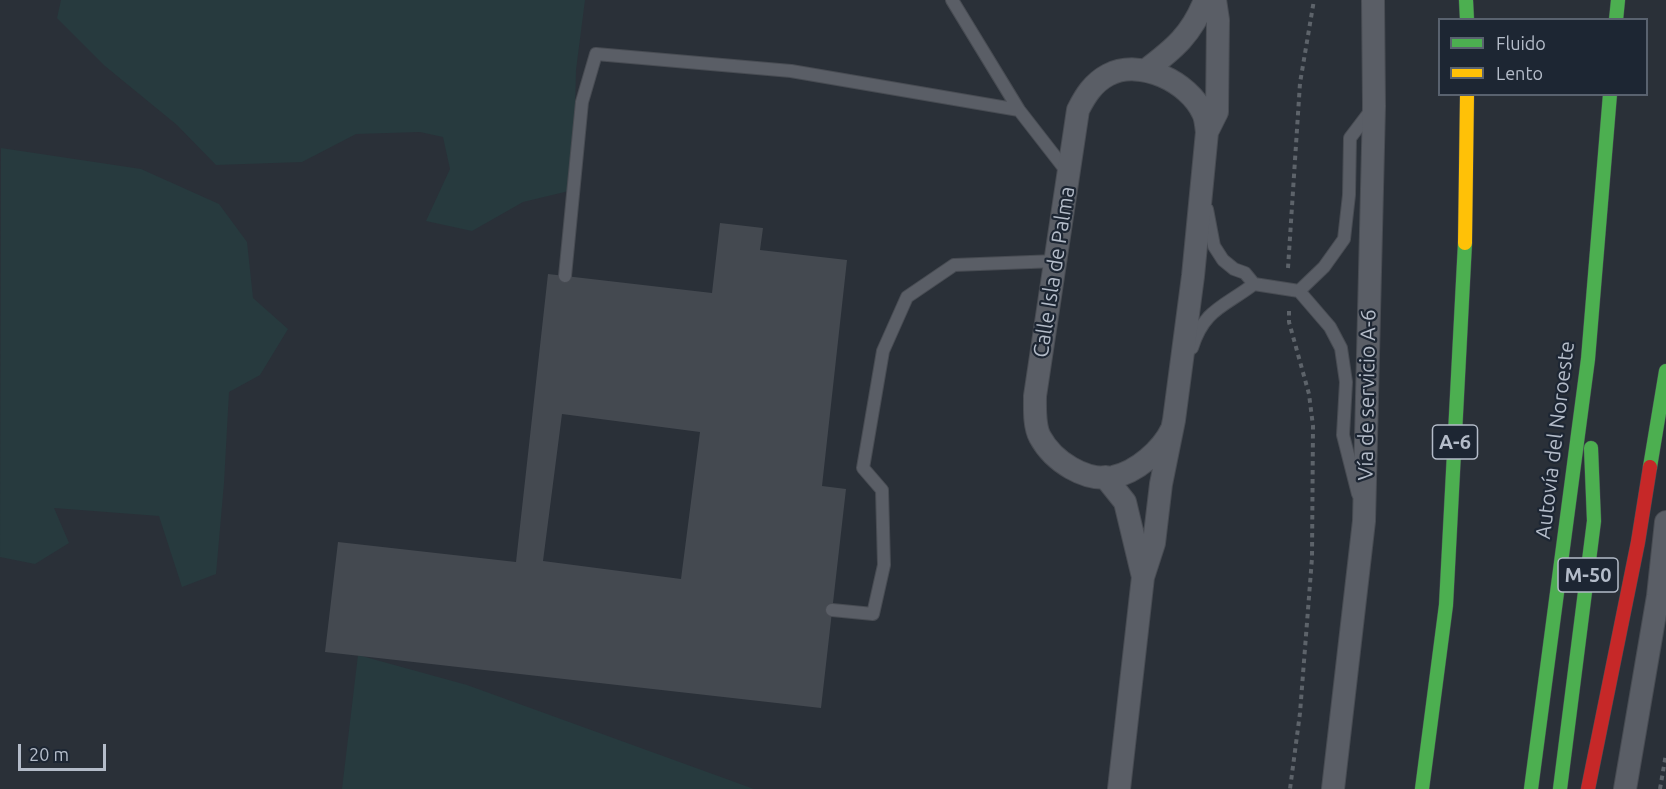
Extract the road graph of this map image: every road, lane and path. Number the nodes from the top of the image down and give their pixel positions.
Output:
1 (952, 0) edge
2 (1205, 0) edge
3 (1215, 0) edge
4 (1314, 0) edge
5 (1372, 0) edge
6 (1467, 0) edge
7 (1618, 0) edge
8 (1467, 18) edge
9 (1616, 18) edge
10 (1146, 70) junction
11 (1467, 96) edge
12 (1610, 96) edge
13 (1374, 106) junction
14 (1019, 110) junction
15 (1206, 132) junction
16 (1070, 175) junction
17 (1203, 183) junction
18 (1056, 261) junction
19 (565, 276) dead end
20 (1254, 284) junction
21 (1294, 290) junction
22 (1588, 359) junction
23 (1666, 371) edge
24 (1179, 388) junction
25 (1172, 429) junction
26 (1105, 477) junction
27 (1364, 521) junction
28 (1666, 522) edge
29 (1143, 577) junction
30 (832, 610) dead end
31 (1666, 754) edge
32 (1119, 789) edge
33 (1290, 789) edge
34 (1333, 789) edge
35 (1422, 789) edge
36 (1531, 789) edge
37 (1560, 789) edge
38 (1588, 789) edge
39 (1625, 789) edge
40 (1660, 789) edge

1 - 14 lane
2 - 10 street
3 - 15 street
4 - 21 path
5 - 13 street, Vía de servicio A-6
6 - 8 highway
7 - 9 highway
10 - 15 street
10 - 16 street, Calle Isla de Palma
11 - 35 highway, A-6
12 - 22 highway, Autovía del Noroeste
13 - 21 lane
13 - 27 street, Vía de servicio A-6
14 - 16 lane
14 - 19 lane
15 - 17 street
16 - 18 street, Calle Isla de Palma
17 - 20 lane
17 - 24 street
18 - 26 street, Calle Isla de Palma
18 - 30 lane
20 - 21 lane
20 - 24 lane
21 - 27 lane
21 - 33 path
22 - 36 highway, Autovía del Noroeste
22 - 37 highway, M-50
23 - 38 highway
24 - 25 street
25 - 26 street
25 - 29 street
26 - 29 street
27 - 34 street, Vía de servicio A-6
28 - 39 street
29 - 32 street
31 - 40 path

